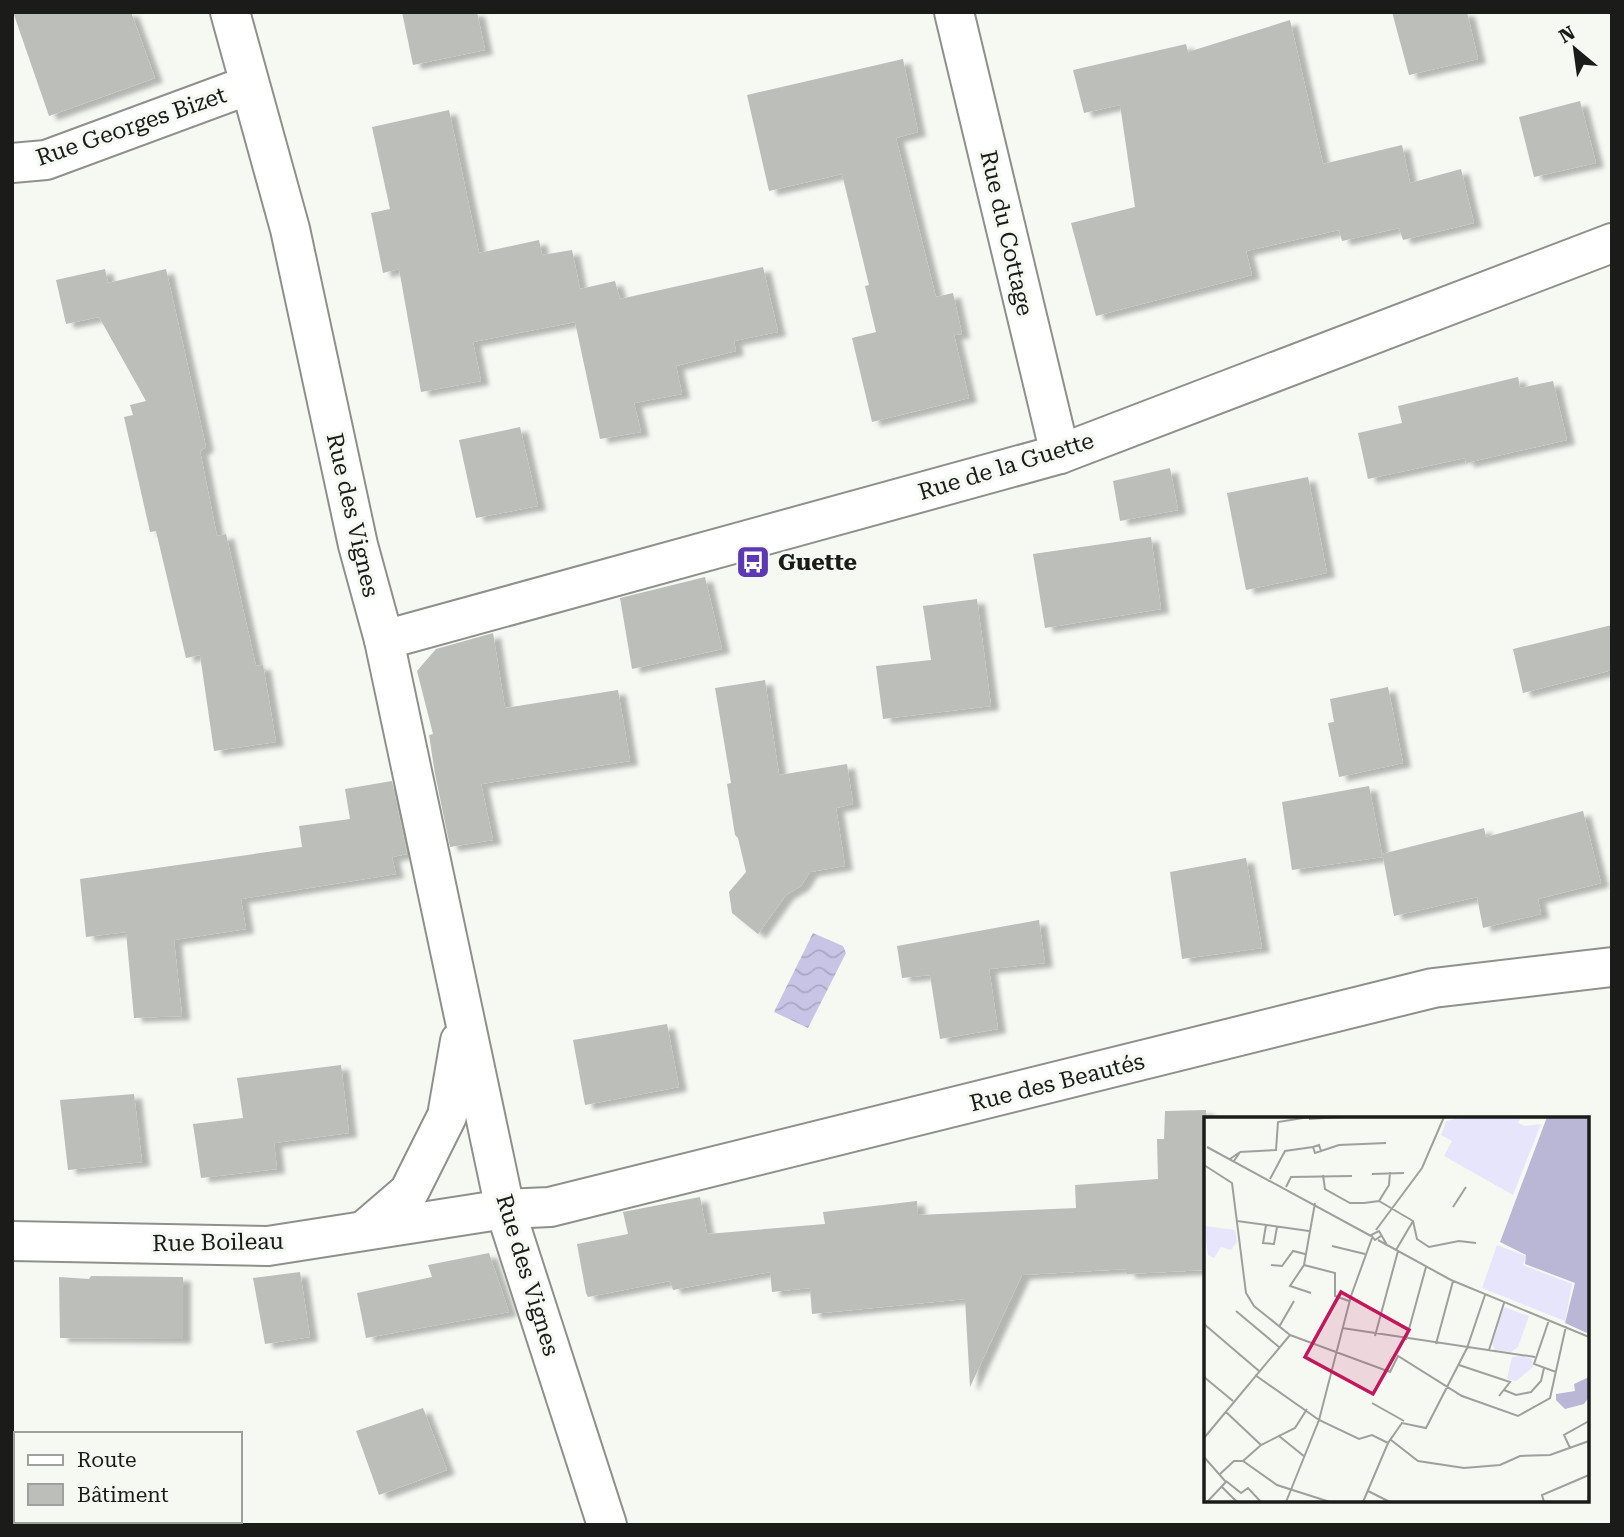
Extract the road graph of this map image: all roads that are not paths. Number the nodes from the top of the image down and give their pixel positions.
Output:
1 (230, 12) edge
2 (954, 12) edge
3 (249, 85) junction
4 (12, 163) edge
5 (1612, 243) edge
6 (1059, 454) junction
7 (384, 640) junction
8 (1612, 967) edge
9 (463, 1022) junction
10 (505, 1209) junction
11 (366, 1229) junction
12 (12, 1241) edge
13 (607, 1525) edge

1 - 3 street, Rue des Vignes
2 - 6 street, Rue du Cottage
3 - 4 street, Rue Georges Bizet
3 - 7 street, Rue des Vignes
5 - 6 street, Rue de la Guette
6 - 7 street, Rue de la Guette
7 - 9 street, Rue des Vignes
8 - 10 street, Rue des Beautés
9 - 10 street, Rue des Vignes
9 - 11 street, Rue des Vignes
10 - 11 street, Rue Boileau
10 - 13 street, Rue des Vignes
11 - 12 street, Rue Boileau

